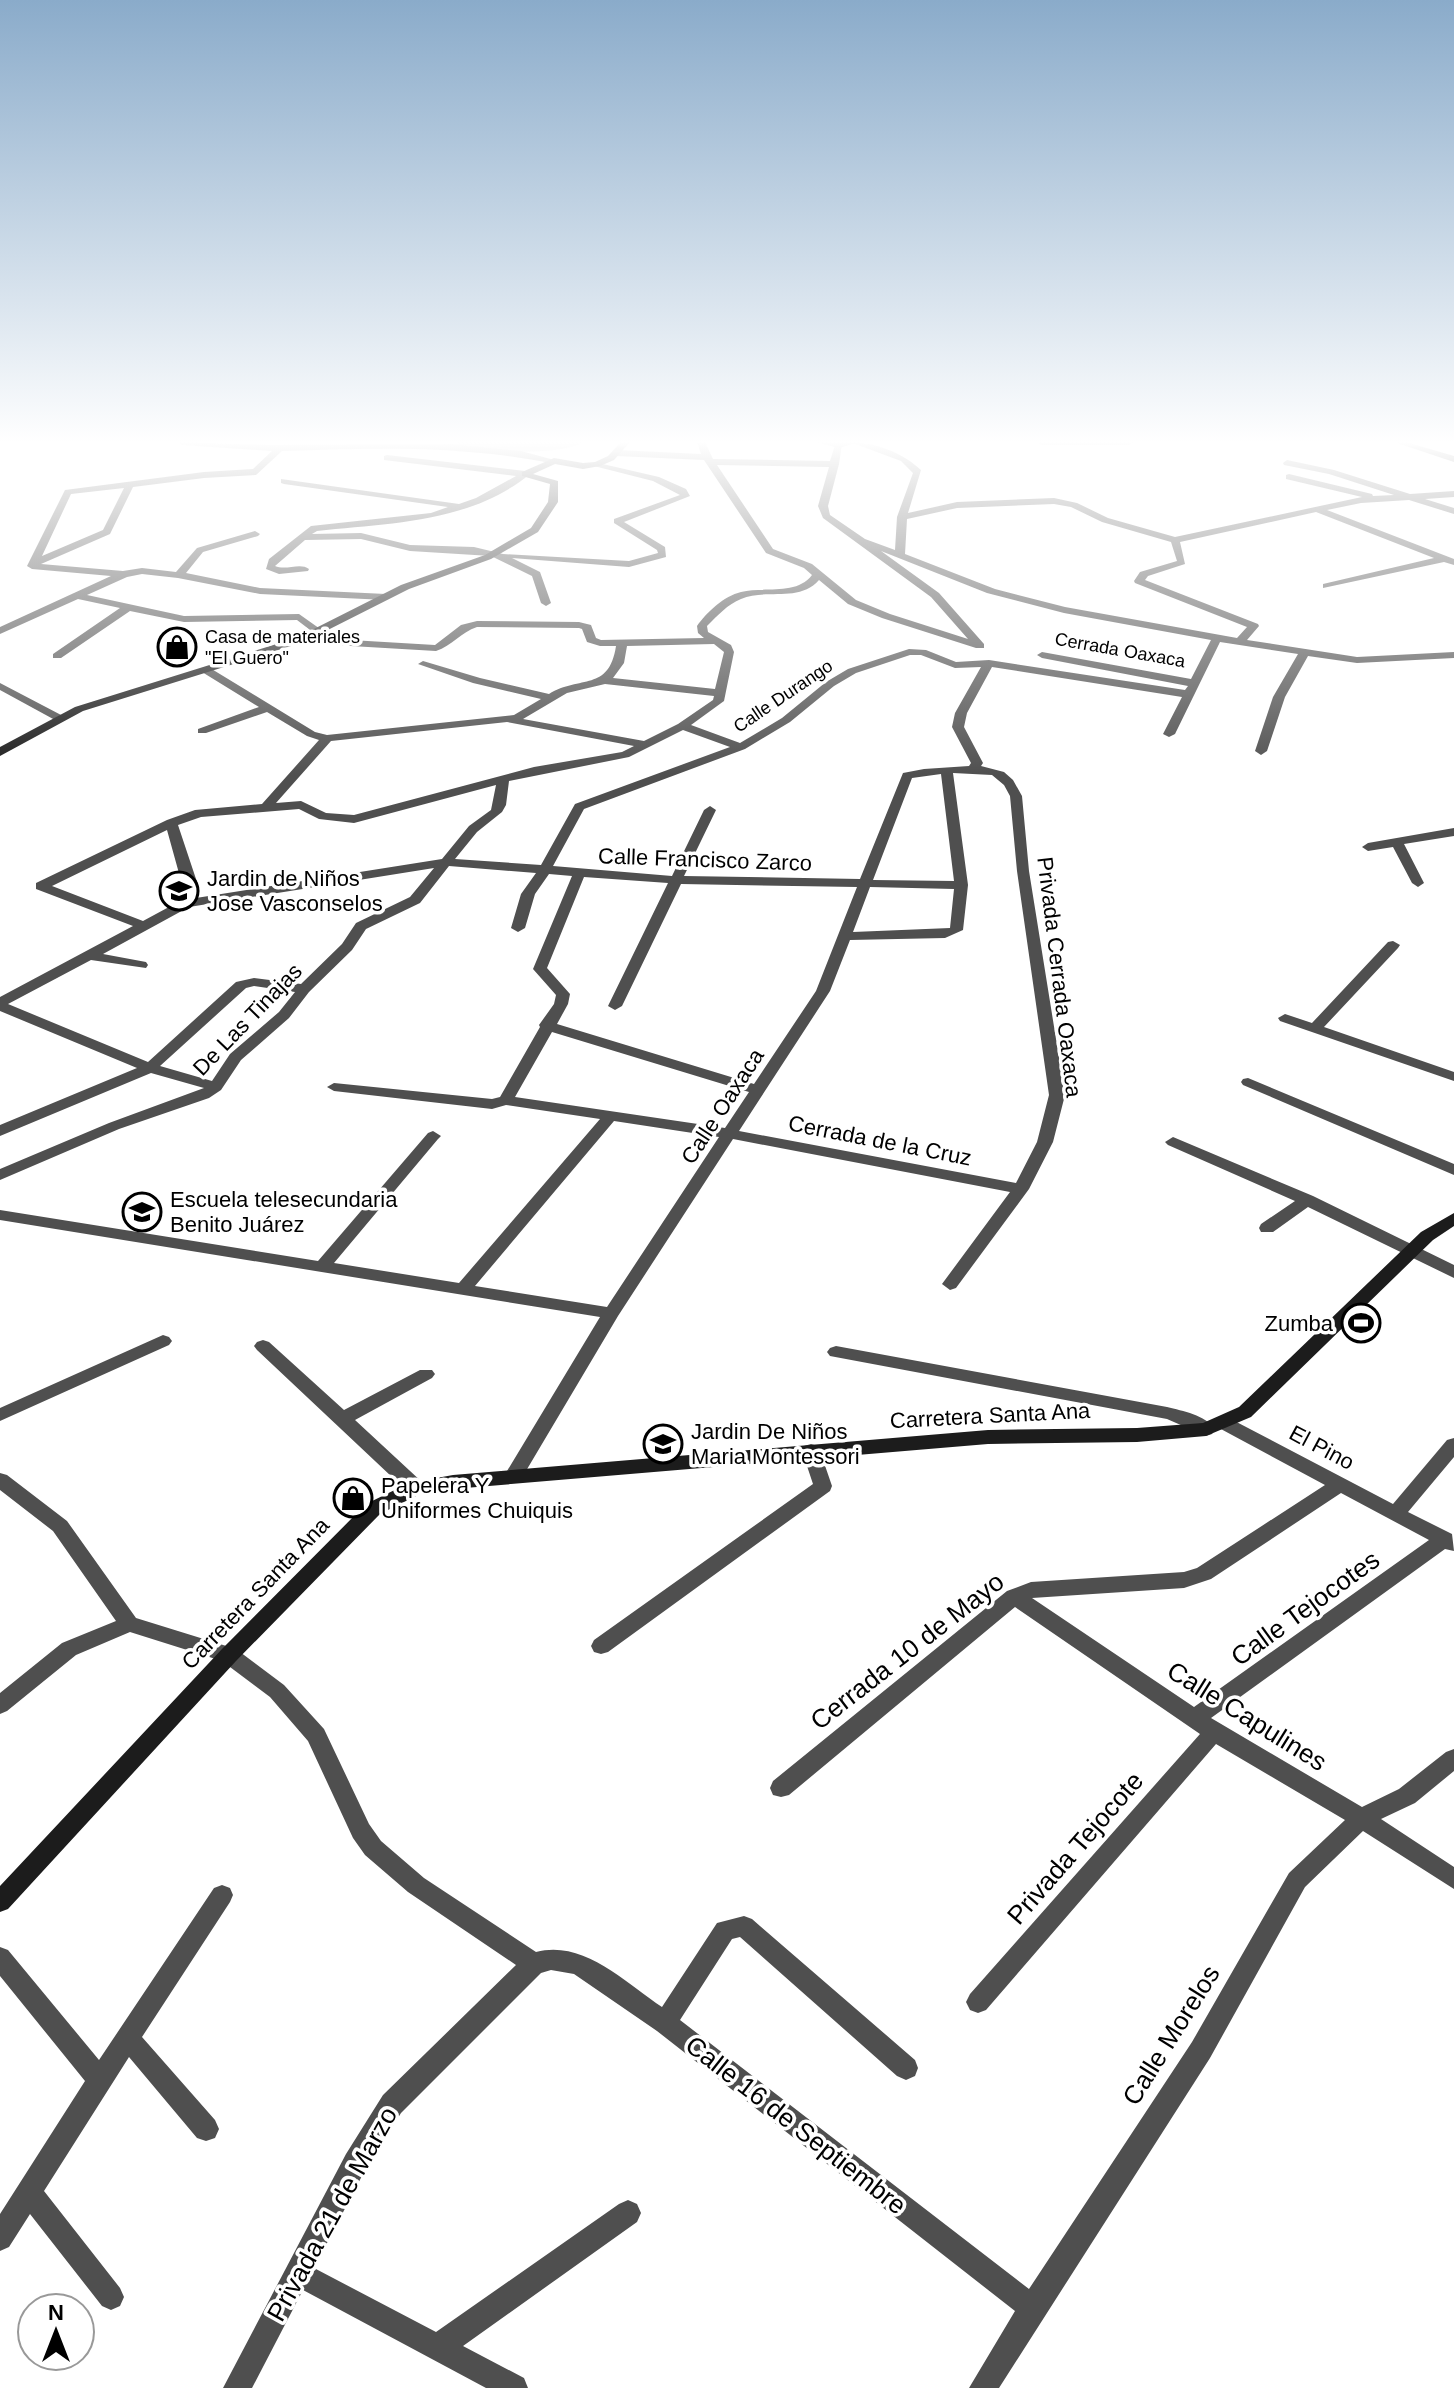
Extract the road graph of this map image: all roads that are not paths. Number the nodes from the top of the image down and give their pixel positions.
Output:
1 (38, 553) edge
2 (55, 553) edge
3 (195, 553) edge
4 (281, 553) edge
5 (493, 553) edge
6 (494, 553) edge
7 (499, 553) edge
8 (663, 553) edge
9 (775, 553) edge
10 (881, 553) edge
11 (896, 553) edge
12 (1179, 553) edge
13 (1428, 553) edge
14 (900, 555) joint
15 (1442, 559) junction
16 (34, 562) junction
17 (1454, 562) edge
18 (304, 569) dead end
19 (182, 572) junction
20 (124, 574) junction
21 (818, 574) junction
22 (1327, 586) dead end
23 (77, 596) junction
24 (386, 597) junction
25 (546, 603) dead end
26 (130, 606) junction
27 (29, 618) junction
28 (0, 621) edge
29 (0, 631) edge
30 (318, 631) junction
31 (1217, 638) junction
32 (300, 640) junction
33 (714, 641) junction
34 (1239, 642) junction
35 (622, 643) junction
36 (980, 646) junction
37 (1304, 653) junction
38 (1042, 655) dead end
39 (1454, 655) edge
40 (57, 656) dead end
41 (1431, 658) junction
42 (989, 663) junction
43 (423, 664) dead end
44 (1454, 668) edge
45 (206, 670) junction
46 (605, 681) junction
47 (0, 686) edge
48 (1190, 689) junction
49 (720, 693) junction
50 (548, 697) junction
51 (268, 708) junction
52 (59, 718) junction
53 (507, 720) junction
54 (682, 726) junction
55 (202, 731) dead end
56 (1169, 734) dead end
57 (327, 738) junction
58 (649, 745) junction
59 (741, 747) junction
60 (1261, 751) dead end
61 (0, 752) edge
62 (974, 767) junction
63 (947, 771) junction
64 (503, 779) junction
65 (267, 806) junction
66 (710, 810) dead end
67 (171, 823) junction
68 (1454, 832) edge
69 (1397, 843) junction
70 (1368, 847) dead end
71 (447, 862) junction
72 (544, 871) junction
73 (579, 874) junction
74 (677, 880) junction
75 (1418, 883) dead end
76 (867, 884) junction
77 (961, 885) junction
78 (185, 904) junction
79 (144, 926) junction
80 (518, 928) dead end
81 (846, 936) junction
82 (1393, 945) dead end
83 (88, 955) junction
84 (141, 965) dead end
85 (304, 989) junction
86 (0, 1004) edge
87 (615, 1006) dead end
88 (1285, 1018) dead end
89 (546, 1025) junction
90 (1315, 1028) junction
91 (150, 1068) junction
92 (1454, 1077) edge
93 (1248, 1082) dead end
94 (216, 1087) junction
95 (334, 1087) dead end
96 (757, 1090) junction
97 (506, 1100) junction
98 (610, 1116) junction
99 (0, 1131) edge
100 (731, 1134) junction
101 (433, 1136) dead end
102 (1173, 1142) dead end
103 (1454, 1170) edge
104 (0, 1175) edge
105 (1021, 1189) junction
106 (1307, 1200) junction
107 (0, 1215) edge
108 (1454, 1218) edge
109 (1267, 1228) dead end
110 (1413, 1250) junction
111 (321, 1268) junction
112 (1454, 1272) edge
113 (950, 1284) dead end
114 (462, 1290) junction
115 (611, 1313) junction
116 (163, 1341) dead end
117 (263, 1346) dead end
118 (836, 1352) dead end
119 (426, 1374) dead end
120 (0, 1415) edge
121 (342, 1419) junction
122 (1225, 1423) junction
123 (1206, 1429) junction
124 (1454, 1445) edge
125 (811, 1451) junction
126 (513, 1476) junction
127 (0, 1480) edge
128 (1340, 1484) junction
129 (416, 1488) junction
130 (1396, 1513) junction
131 (1450, 1542) edge
132 (1014, 1596) junction
133 (129, 1624) junction
134 (601, 1646) dead end
135 (229, 1655) junction
136 (0, 1705) edge
137 (1194, 1719) junction
138 (1214, 1732) junction
139 (1454, 1758) edge
140 (781, 1788) dead end
141 (1361, 1818) junction
142 (1454, 1879) edge
143 (222, 1895) dead end
144 (0, 1902) edge
145 (0, 1958) edge
146 (543, 1962) junction
147 (978, 2002) dead end
148 (665, 2023) junction
149 (128, 2038) junction
150 (906, 2068) dead end
151 (100, 2080) junction
152 (206, 2129) dead end
153 (29, 2192) junction
154 (628, 2213) dead end
155 (0, 2238) edge
156 (297, 2273) junction
157 (111, 2297) dead end
158 (1032, 2308) junction
159 (437, 2348) junction
160 (237, 2388) edge
161 (514, 2388) edge
162 (983, 2388) edge

1 - 16 street
2 - 16 street
3 - 19 street
4 - 18 street
5 - 24 street
6 - 25 street
7 - 8 street
9 - 21 street
10 - 36 street
11 - 14 street
12 - 34 street
13 - 15 street
14 - 31 street
15 - 17 street
15 - 22 street
16 - 20 street
19 - 20 street
19 - 24 street
20 - 23 street
21 - 33 street
21 - 36 street
23 - 26 street
23 - 27 street
24 - 30 street
26 - 30 street
26 - 40 street
27 - 28 street
27 - 29 street
30 - 32 street
31 - 34 street
31 - 48 street
32 - 35 street
32 - 45 street
33 - 35 street
33 - 49 street
34 - 37 street
35 - 46 street
36 - 42 street
37 - 41 street
37 - 60 street
38 - 48 street, Cerrada Oaxaca
39 - 41 street
41 - 44 street
42 - 48 street
42 - 59 street, Calle Durango
42 - 62 street
43 - 50 street
45 - 51 street
45 - 52 street
46 - 49 street
46 - 50 street
47 - 52 street
48 - 56 street
49 - 54 street
50 - 53 street
51 - 55 street
51 - 57 street
52 - 61 street
53 - 57 street
53 - 58 street
54 - 58 street
54 - 59 street
57 - 65 street
58 - 64 street
59 - 72 street, Calle Durango
62 - 63 street, Calle Oaxaca
62 - 105 street, Privada Cerrada Oaxaca
63 - 76 street, Calle Oaxaca
63 - 77 street
64 - 65 street
64 - 71 street, De Las Tinajas
65 - 67 street
66 - 74 street
67 - 78 street
67 - 79 street
68 - 69 street
69 - 70 street
69 - 75 street
71 - 72 street, Calle Francisco Zarco
71 - 78 street, Calle Francisco Zarco
71 - 85 street, De Las Tinajas
72 - 73 street, Calle Francisco Zarco
72 - 80 street, Calle Durango
73 - 74 street, Calle Francisco Zarco
73 - 89 street
74 - 76 street, Calle Francisco Zarco
74 - 87 street
76 - 77 street, Calle Francisco Zarco
76 - 81 street, Calle Oaxaca
77 - 81 street
78 - 79 street, Calle Francisco Zarco
79 - 83 street, Calle Francisco Zarco
81 - 96 street, Calle Oaxaca
82 - 90 street
83 - 84 street
83 - 86 street, Calle Francisco Zarco
85 - 91 street
85 - 94 street, De Las Tinajas
86 - 91 street
88 - 90 street
89 - 96 street
89 - 97 street
90 - 92 street
91 - 94 street
91 - 99 street
93 - 103 street
94 - 104 street, De Las Tinajas
95 - 97 street
96 - 100 street, Calle Oaxaca
97 - 98 street
98 - 100 street
98 - 114 street
100 - 105 street, Cerrada de la Cruz
100 - 115 street, Calle Oaxaca
101 - 111 street
102 - 106 street
105 - 113 street, Privada Cerrada Oaxaca
106 - 109 street
106 - 110 street
107 - 111 street
108 - 110 street, Carretera Santa Ana
110 - 112 street
110 - 122 street, Carretera Santa Ana
111 - 114 street
114 - 115 street
115 - 126 street, Calle Oaxaca
116 - 120 street
117 - 121 street
118 - 123 street
119 - 121 street
121 - 129 street
122 - 123 street, Carretera Santa Ana
122 - 128 street, El Pino
123 - 125 street, Carretera Santa Ana
124 - 130 street
125 - 126 street, Carretera Santa Ana
125 - 134 street
126 - 129 street, Carretera Santa Ana
127 - 133 street
128 - 130 street, El Pino
128 - 132 street, Cerrada 10 de Mayo
129 - 135 street, Carretera Santa Ana
130 - 131 street, El Pino
131 - 137 street, Calle Tejocotes
132 - 137 street, Calle Capulines
132 - 140 street, Cerrada 10 de Mayo
133 - 135 street, Calle 16 de Septiembre
133 - 136 street
135 - 144 street, Carretera Santa Ana
135 - 146 street, Calle 16 de Septiembre
137 - 138 street, Calle Capulines
138 - 141 street, Calle Capulines
138 - 147 street, Privada Tejocote
139 - 141 street, Calle Morelos
141 - 142 street, Calle Capulines
141 - 158 street, Calle Morelos
143 - 149 street
145 - 151 street
146 - 148 street, Calle 16 de Septiembre
146 - 156 street, Privada 21 de Marzo
148 - 150 street, Calle 16 de Septiembre
148 - 158 street, Calle 16 de Septiembre
149 - 151 street
149 - 152 street
151 - 153 street
153 - 155 street
153 - 157 street
154 - 159 street
156 - 159 street
156 - 160 street, Privada 21 de Marzo
158 - 162 street, Calle Morelos
159 - 161 street

